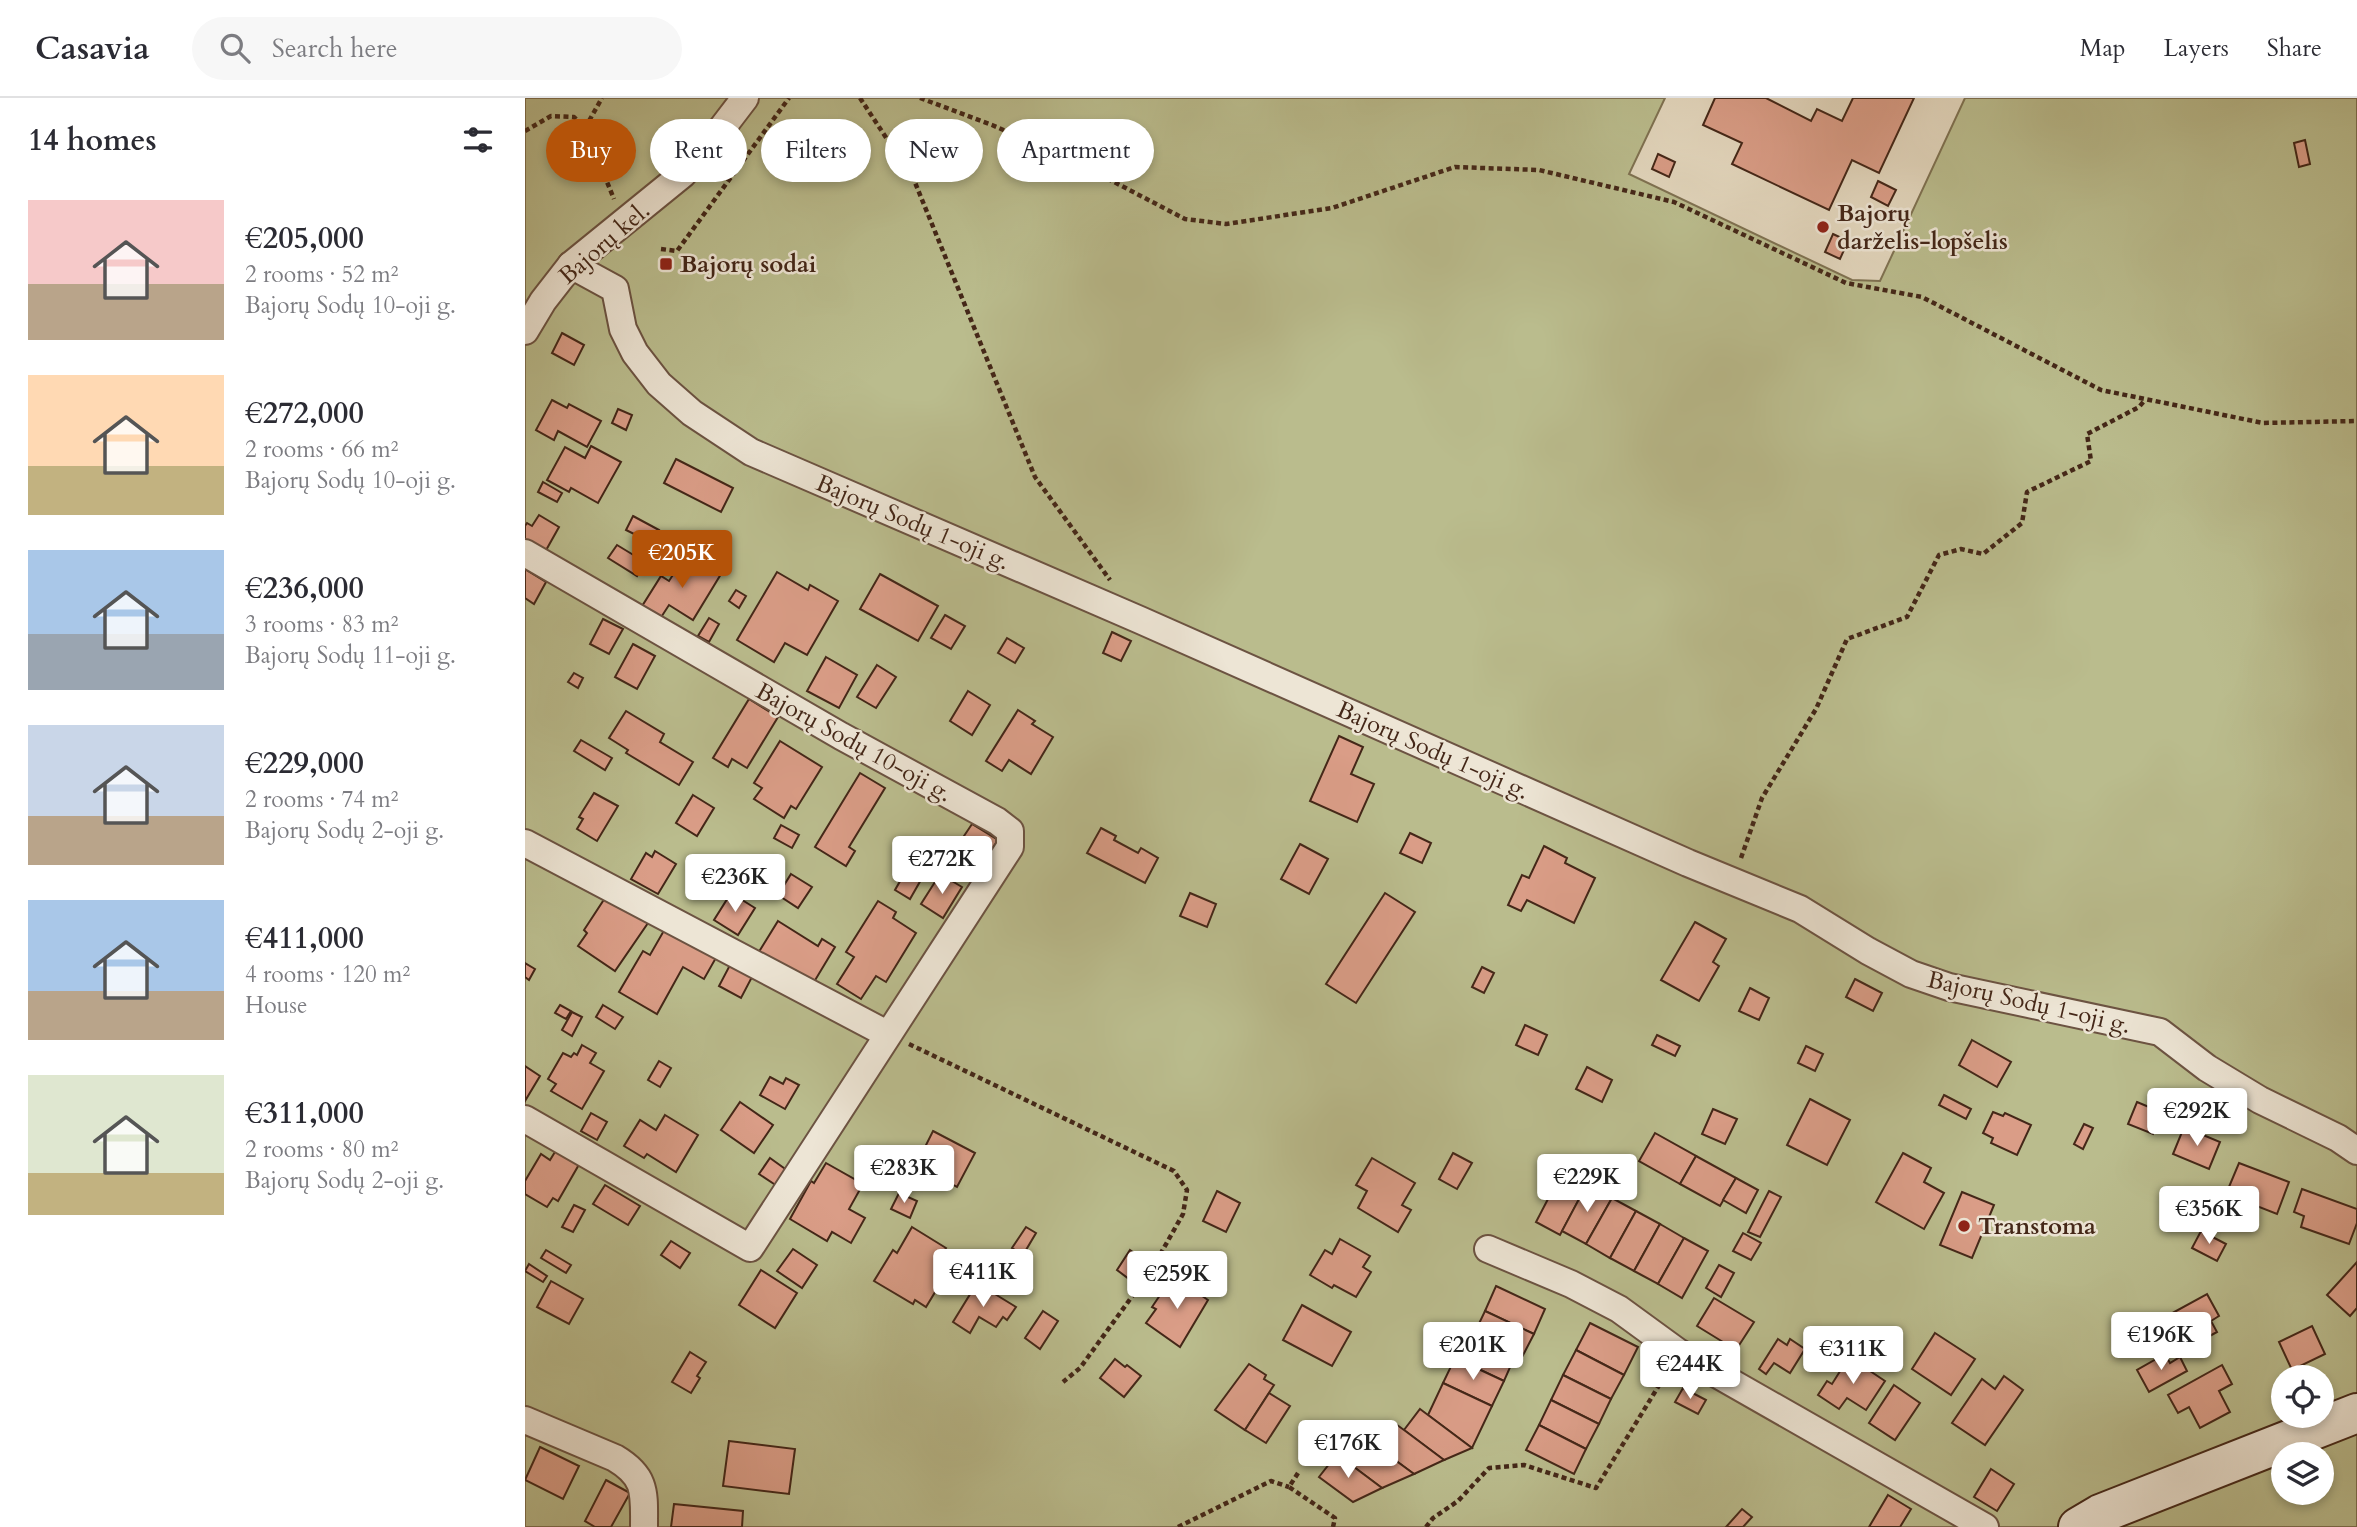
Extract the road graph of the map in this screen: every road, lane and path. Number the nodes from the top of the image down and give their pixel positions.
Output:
1 (602, 98) edge
2 (745, 98) edge
3 (789, 98) edge
4 (860, 98) edge
5 (920, 98) edge
6 (576, 119) edge
7 (590, 119) edge
8 (525, 131) edge
9 (607, 182) edge
10 (624, 222) junction
11 (661, 249) dead end
12 (571, 265) junction
13 (525, 331) edge
14 (2146, 399) junction
15 (2357, 421) edge
16 (525, 553) edge
17 (1140, 620) junction
18 (525, 843) edge
19 (1733, 881) junction
20 (887, 1034) junction
21 (525, 1118) edge
22 (2357, 1151) edge
23 (1488, 1249) dead end
24 (1678, 1352) junction
25 (1063, 1382) dead end
26 (2357, 1413) edge
27 (525, 1420) edge
28 (1298, 1473) dead end
29 (1289, 1487) junction
30 (643, 1527) edge
31 (1178, 1527) edge
32 (1333, 1527) edge
33 (1426, 1527) edge
34 (1985, 1527) edge
35 (2078, 1527) edge

1 - 7 path
2 - 10 street, Bajorų kel.
3 - 11 path
4 - 17 path
5 - 14 path
6 - 8 path
9 - 10 path
10 - 12 street, Bajorų kel.
12 - 13 street, Bajorų kel.
12 - 17 street, Bajorų Sodų 1-oji g.
14 - 15 path
14 - 19 path
16 - 20 street, Bajorų Sodų 10-oji g.
17 - 19 street, Bajorų Sodų 1-oji g.
18 - 20 street
19 - 22 street, Bajorų Sodų 1-oji g.
20 - 21 street, Bajorų Sodų 10-oji g.
20 - 25 path
23 - 24 street
24 - 33 path
24 - 34 street
26 - 35 street
27 - 30 street
28 - 29 path
29 - 31 path
29 - 32 path

